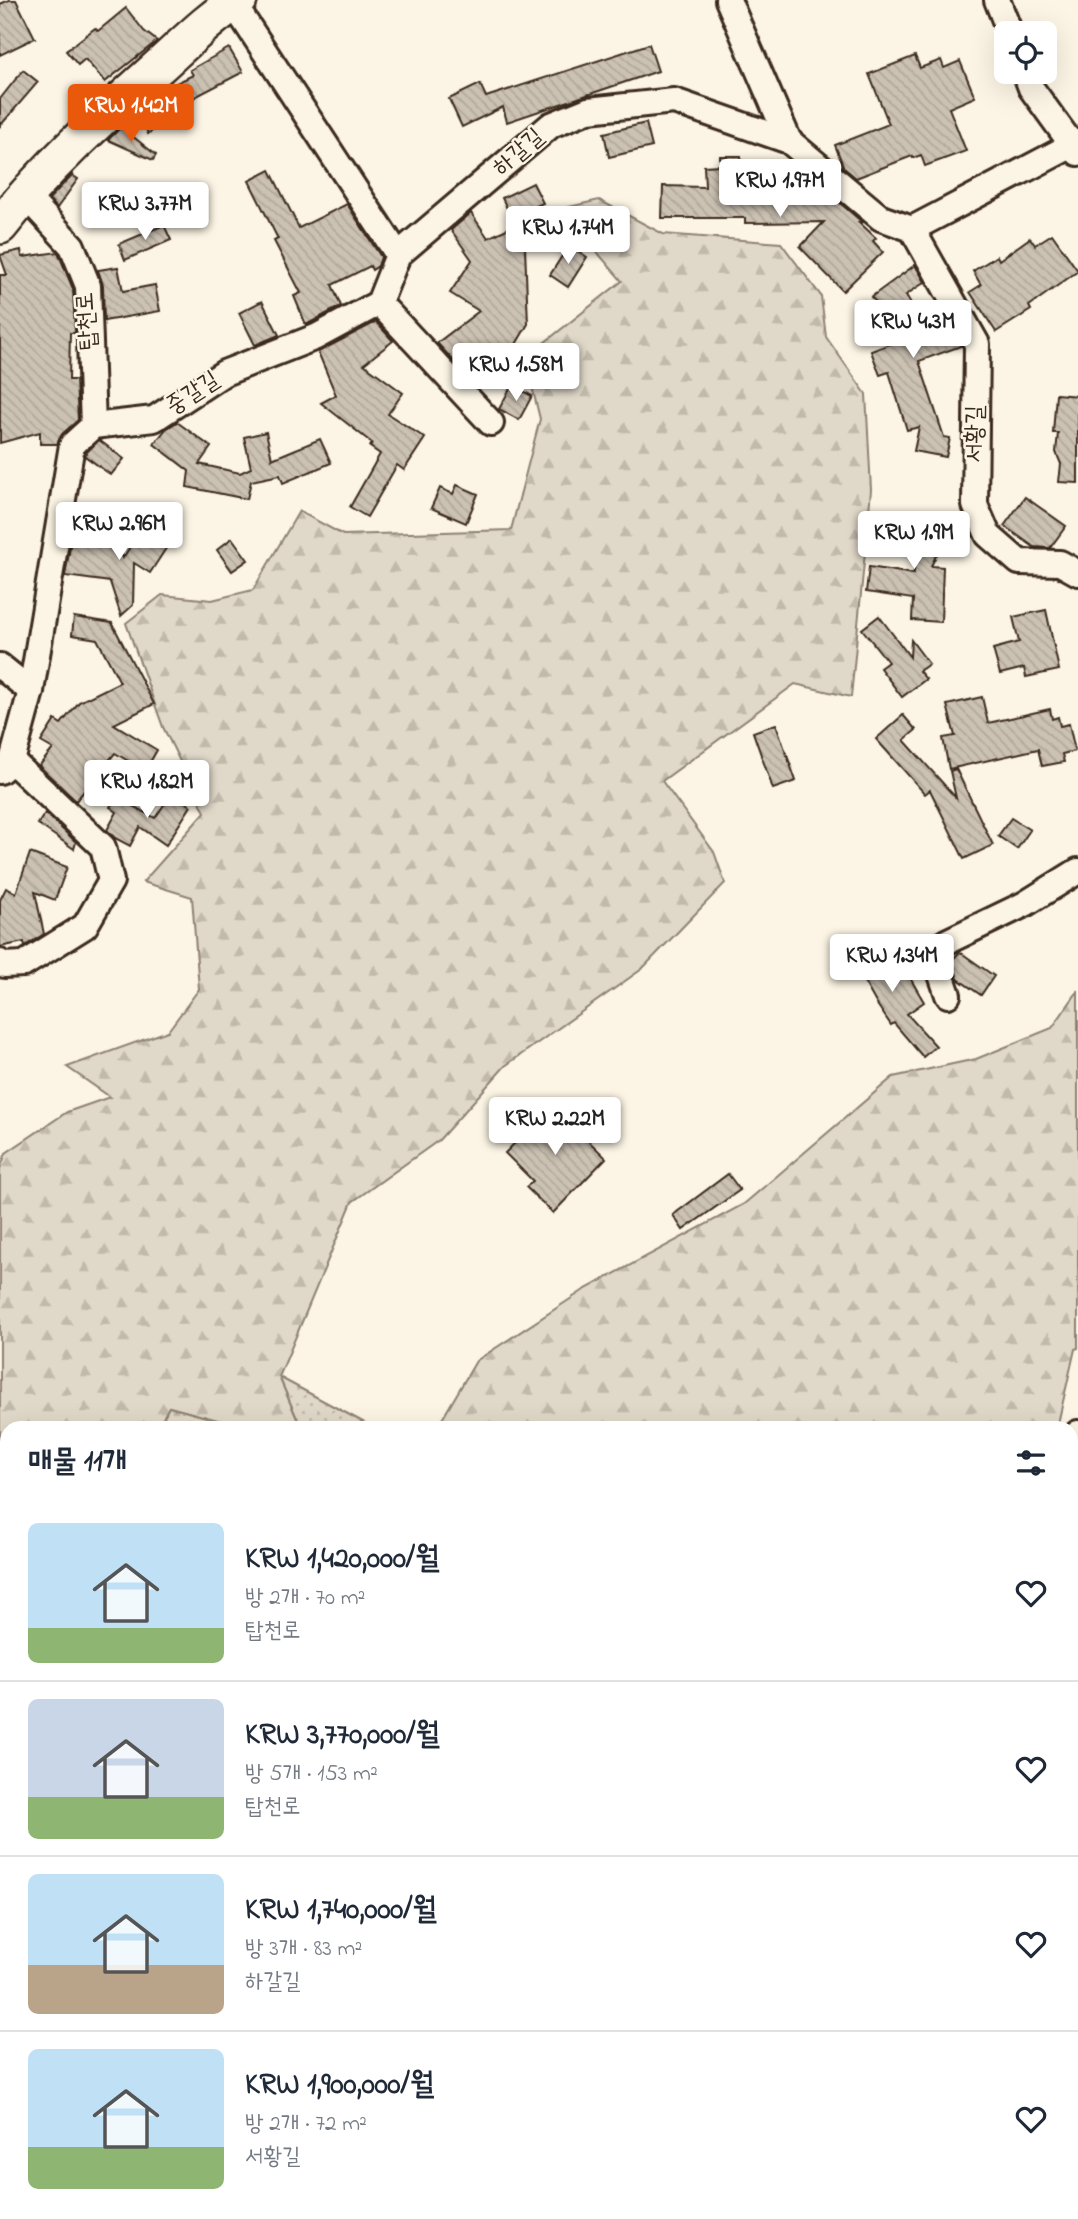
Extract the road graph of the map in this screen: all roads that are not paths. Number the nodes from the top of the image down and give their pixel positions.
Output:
1 (728, 0) edge
2 (997, 0) edge
3 (236, 2) edge
4 (1005, 21) edge
5 (1030, 84) edge
6 (789, 141) junction
7 (1076, 147) edge
8 (25, 195) junction
9 (0, 226) edge
10 (912, 229) junction
11 (398, 255) junction
12 (379, 303) junction
13 (491, 424) dead end
14 (93, 426) junction
15 (1078, 573) edge
16 (0, 666) edge
17 (31, 691) junction
18 (6, 766) edge
19 (1078, 871) edge
20 (0, 962) edge
21 (948, 995) dead end

1 - 6 street
2 - 4 street
3 - 8 main road
3 - 11 street
5 - 7 street
6 - 10 street
6 - 11 street, 하갈길
7 - 10 street
8 - 9 main road
8 - 14 street, 탑천로
10 - 15 street, 서황길
11 - 12 street
12 - 13 street
12 - 14 street, 중갈길
14 - 17 street
16 - 17 street
17 - 18 street
18 - 20 street
19 - 21 street

